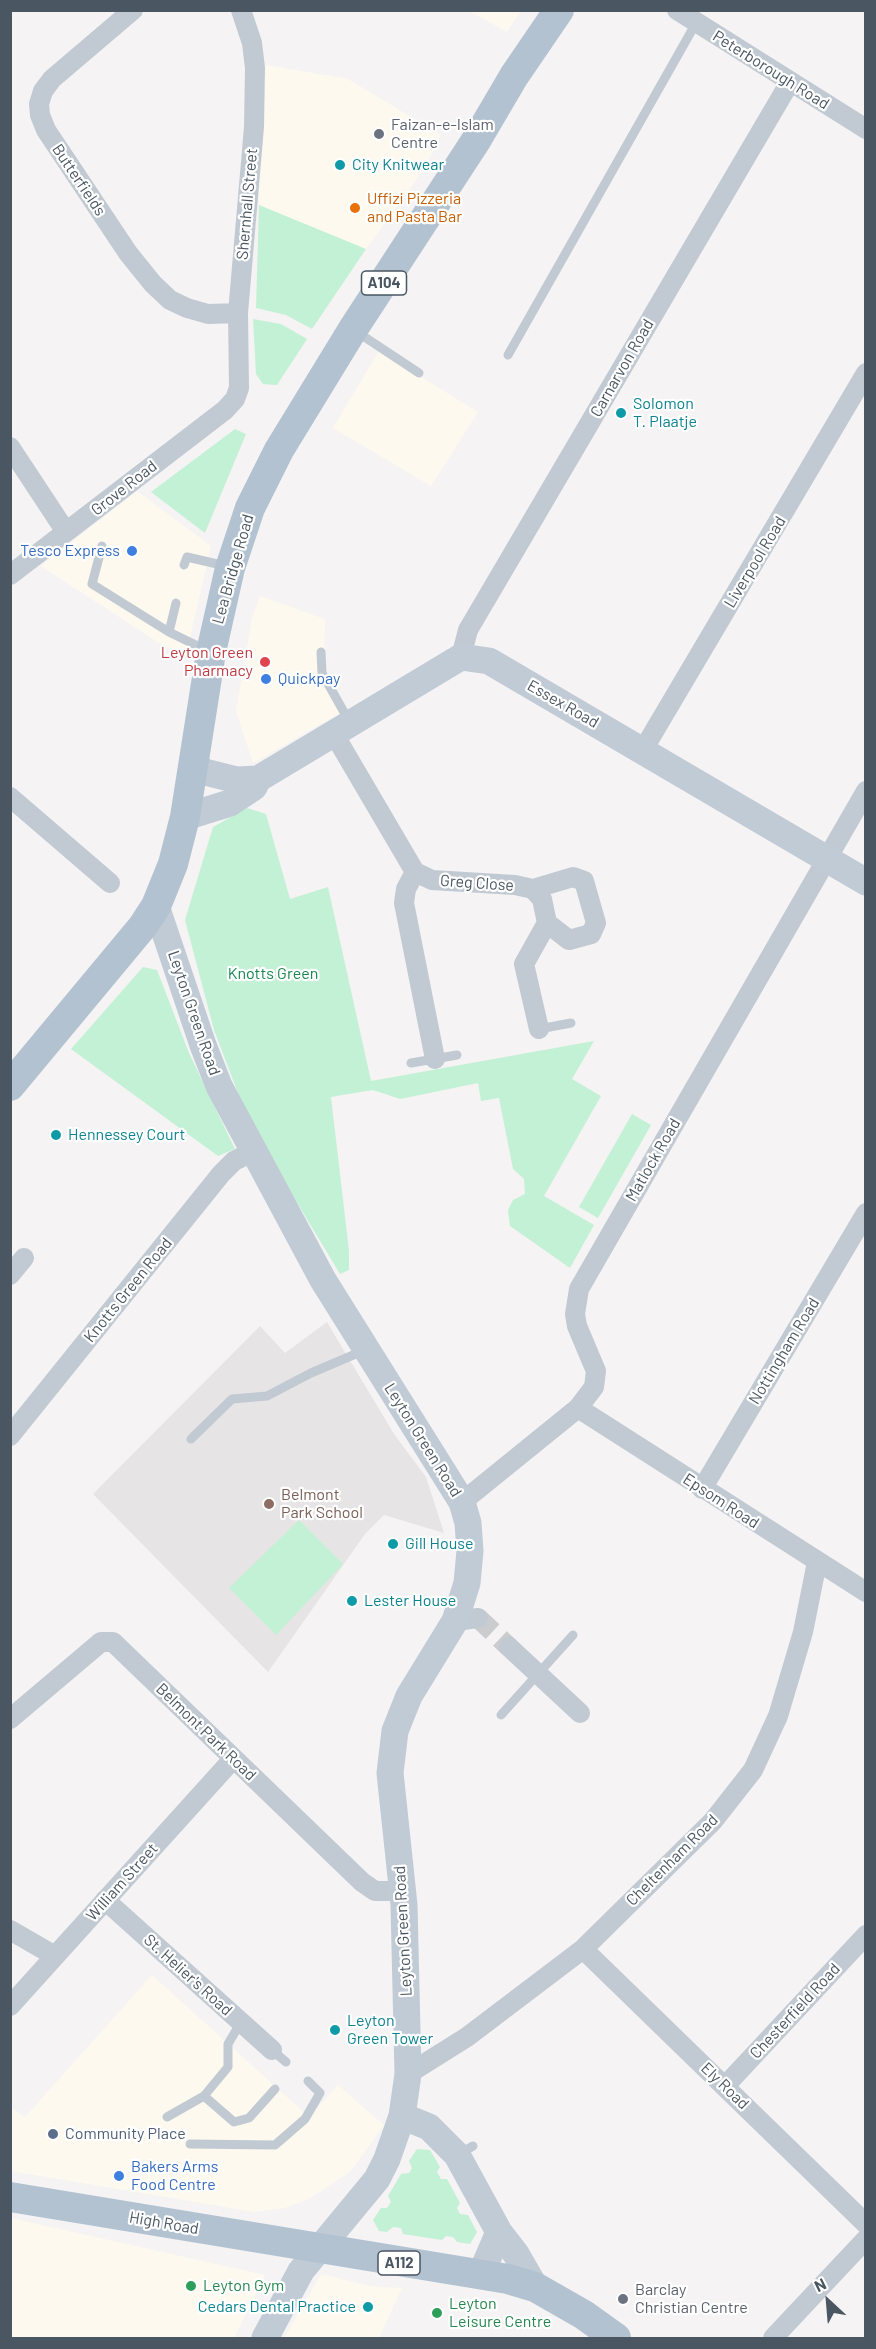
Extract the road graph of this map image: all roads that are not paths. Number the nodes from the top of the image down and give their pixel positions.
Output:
1 (133, 10) edge
2 (241, 10) edge
3 (559, 10) edge
4 (676, 10) edge
5 (696, 23) junction
6 (790, 82) junction
7 (866, 129) edge
8 (238, 313) junction
9 (353, 329) junction
10 (508, 355) dead end
11 (419, 373) dead end
12 (866, 373) edge
13 (235, 399) joint
14 (10, 447) edge
15 (66, 532) junction
16 (102, 546) dead end
17 (184, 566) dead end
18 (230, 568) junction
19 (10, 574) edge
20 (176, 603) dead end
21 (169, 632) junction
22 (211, 652) junction
23 (321, 652) dead end
24 (461, 657) junction
25 (343, 729) junction
26 (643, 750) junction
27 (193, 765) junction
28 (258, 779) junction
29 (866, 791) edge
30 (10, 798) edge
31 (185, 817) junction
32 (826, 858) junction
33 (415, 872) junction
34 (866, 882) edge
35 (110, 883) dead end
36 (533, 889) junction
37 (156, 906) junction
38 (547, 923) junction
39 (571, 1023) dead end
40 (539, 1029) joint
41 (457, 1055) dead end
42 (435, 1059) junction
43 (411, 1063) dead end
44 (10, 1086) edge
45 (254, 1151) junction
46 (866, 1212) edge
47 (24, 1258) dead end
48 (10, 1275) edge
49 (367, 1349) junction
50 (578, 1408) junction
51 (10, 1436) edge
52 (191, 1439) dead end
53 (702, 1489) junction
54 (462, 1502) junction
55 (817, 1562) junction
56 (866, 1592) edge
57 (573, 1635) dead end
58 (509, 1647) tunnel mouth
59 (537, 1674) junction
60 (580, 1713) dead end
61 (501, 1715) dead end
62 (10, 1719) edge
63 (233, 1759) junction
64 (404, 1891) junction
65 (105, 1900) junction
66 (10, 1930) edge
67 (866, 1935) edge
68 (583, 1949) junction
69 (55, 1956) junction
70 (10, 2006) edge
71 (241, 2022) junction
72 (279, 2056) dead end
73 (408, 2074) junction
74 (308, 2081) dead end
75 (725, 2086) junction
76 (274, 2089) dead end
77 (204, 2096) junction
78 (402, 2116) junction
79 (167, 2117) dead end
80 (190, 2144) dead end
81 (10, 2197) edge
82 (866, 2224) edge
83 (499, 2232) junction
84 (866, 2239) edge
85 (317, 2250) junction
86 (482, 2274) junction
87 (536, 2287) junction
88 (265, 2338) edge
89 (615, 2338) edge
90 (773, 2338) edge

1 - 8 street, Butterfields
2 - 8 street, Shernhall Street
3 - 9 main road, Lea Bridge Road / A104
4 - 5 street, Peterborough Road
5 - 6 street, Peterborough Road
5 - 10 lane
6 - 7 street, Peterborough Road
6 - 24 street, Carnarvon Road
8 - 13 street, Shernhall Street
9 - 11 lane
9 - 18 main road, Lea Bridge Road / A104
12 - 26 street, Liverpool Road
13 - 15 street, Grove Road
14 - 15 street
15 - 19 street, Grove Road
16 - 21 lane
17 - 18 lane
18 - 22 main road, Lea Bridge Road / A104
20 - 21 lane
21 - 22 lane
22 - 27 main road, Lea Bridge Road / A104
23 - 25 lane
24 - 25 main road
24 - 26 main road, Essex Road
25 - 28 main road
25 - 33 street
26 - 32 main road, Essex Road
27 - 28 main road
27 - 31 main road, Lea Bridge Road / A104
28 - 31 main road
29 - 32 street, Matlock Road
30 - 35 street
31 - 37 main road, Lea Bridge Road / A104
32 - 34 main road, Essex Road
32 - 50 street, Matlock Road
33 - 36 street, Greg Close
33 - 42 street
36 - 38 street, Greg Close
36 - 38 street
37 - 44 main road, Lea Bridge Road / A104
37 - 45 main road, Leyton Green Road
38 - 40 street
39 - 40 lane
41 - 42 lane
42 - 43 lane
45 - 49 main road, Leyton Green Road
45 - 51 street, Knotts Green Road
46 - 53 street, Nottingham Road
47 - 48 street
49 - 52 lane
49 - 54 main road, Leyton Green Road
50 - 53 street, Epsom Road
50 - 54 street, Matlock Road
53 - 55 street, Epsom Road
54 - 64 main road, Leyton Green Road
55 - 56 street, Epsom Road
55 - 68 street, Cheltenham Road
57 - 59 lane
58 - 59 street
59 - 60 street
59 - 61 lane
62 - 63 street, Belmont Park Road
63 - 64 street, Belmont Park Road
63 - 65 street, William Street
64 - 73 main road, Leyton Green Road
65 - 69 street, William Street
65 - 71 street, St. Helier's Road
66 - 69 street
67 - 75 street, Chesterfield Road
68 - 73 street, Cheltenham Road
68 - 75 street, Ely Road
69 - 70 street, William Street
71 - 72 street, St. Helier's Road
71 - 77 lane
73 - 78 main road, Leyton Green Road
74 - 80 lane
75 - 82 street, Ely Road
76 - 77 lane
77 - 79 lane
78 - 83 main road
78 - 85 main road, Leyton Green Road
81 - 85 main road, High Road / A112
83 - 86 main road
83 - 87 main road
84 - 90 street
85 - 86 main road, A112
85 - 88 main road, Leyton Green Road
86 - 87 main road, A112
87 - 89 main road, A112

